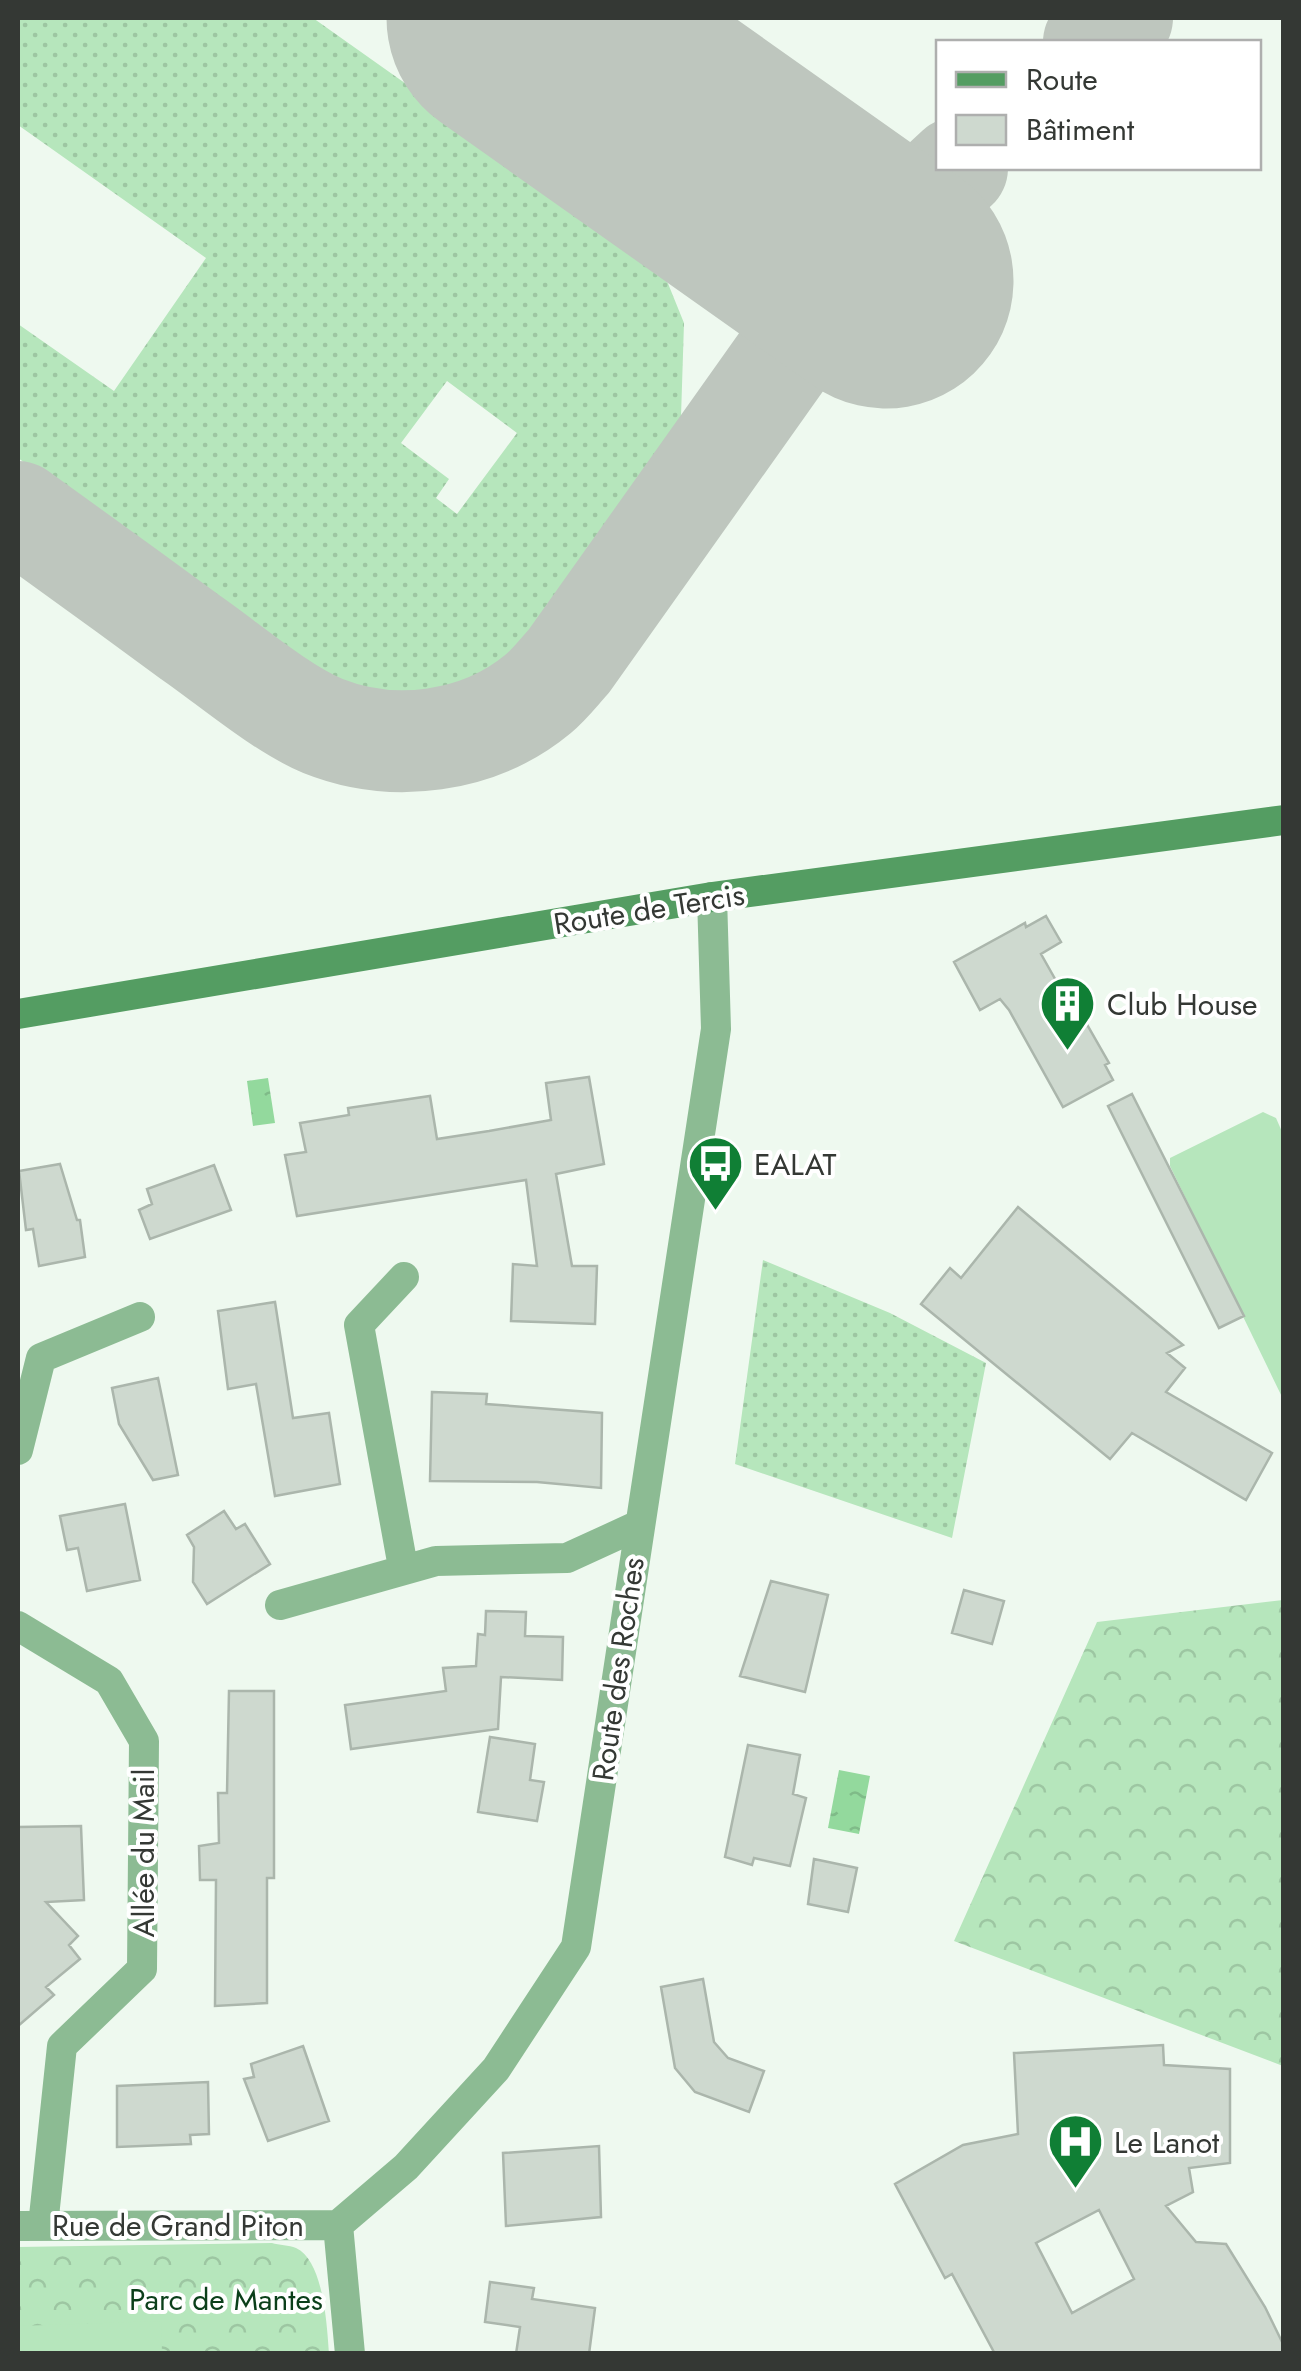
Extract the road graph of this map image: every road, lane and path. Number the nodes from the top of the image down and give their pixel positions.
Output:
1 (1284, 820) edge
2 (712, 898) junction
3 (18, 1014) edge
4 (404, 1277) dead end
5 (140, 1317) dead end
6 (18, 1450) edge
7 (639, 1525) junction
8 (403, 1568) junction
9 (280, 1605) dead end
10 (18, 1626) edge
11 (338, 2225) junction
12 (30, 2226) edge
13 (350, 2354) edge

1 - 2 main road, Route de Tercis
2 - 3 main road, Route de Tercis
2 - 7 street, Route des Roches
4 - 8 street
5 - 6 street
7 - 8 street
7 - 11 street, Route des Roches
8 - 9 street
10 - 12 street, Allée du Mail
11 - 12 street, Rue de Grand Piton
11 - 13 street

